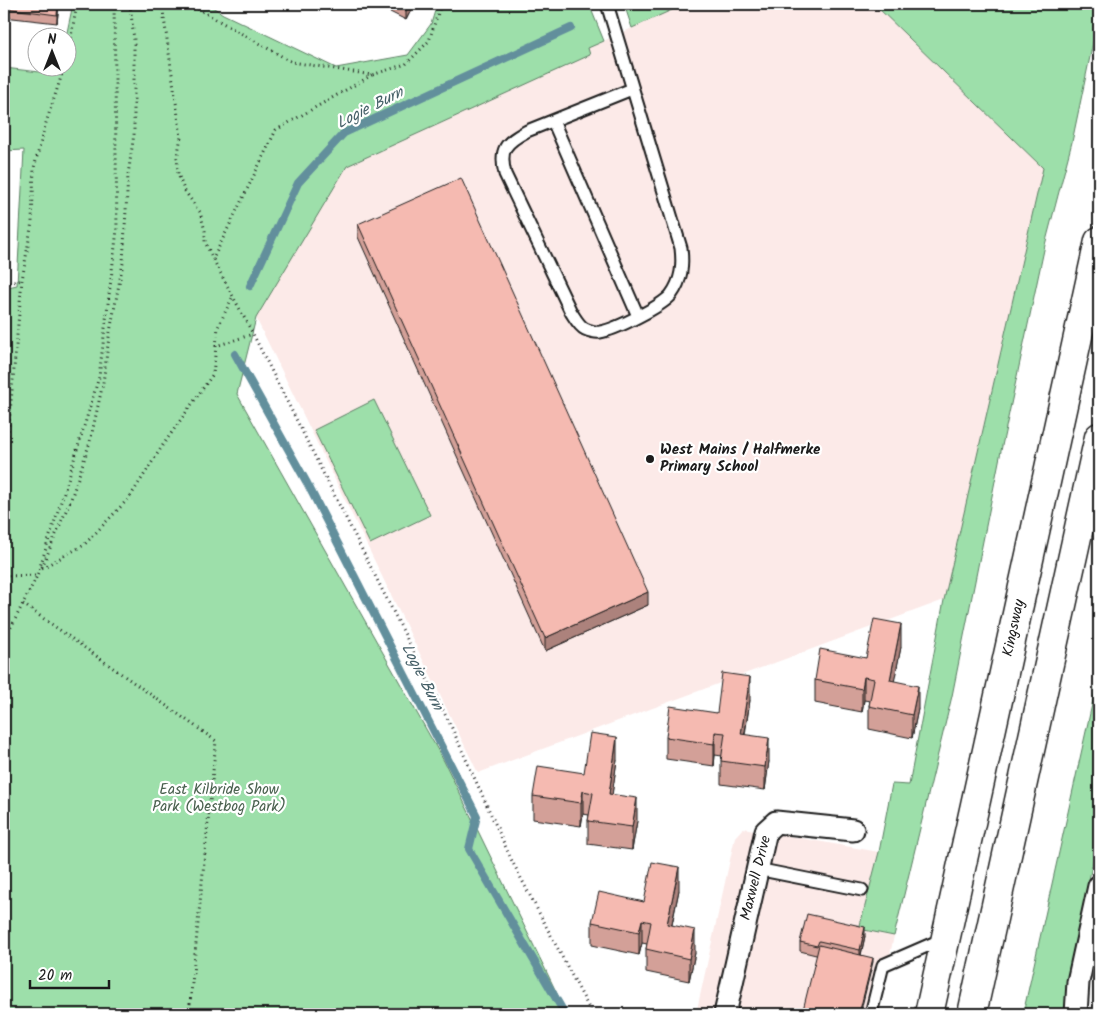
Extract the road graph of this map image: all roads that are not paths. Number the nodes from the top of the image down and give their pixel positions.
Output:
1 (607, 4) edge
2 (632, 89) junction
3 (553, 121) junction
4 (1099, 241) edge
5 (638, 316) junction
6 (1099, 437) edge
7 (853, 830) dead end
8 (757, 869) junction
9 (1099, 886) edge
10 (862, 890) dead end
11 (946, 938) junction
12 (725, 1014) edge
13 (872, 1014) edge
14 (929, 1014) edge
15 (972, 1014) edge
16 (1076, 1014) edge

1 - 2 lane
2 - 3 lane
2 - 5 lane
3 - 5 lane
3 - 5 lane
4 - 11 highway, Kingsway
6 - 15 highway
7 - 8 street, Maxwell Drive
8 - 10 lane
8 - 12 street, Maxwell Drive
9 - 16 street
11 - 13 lane
11 - 14 highway, Kingsway

